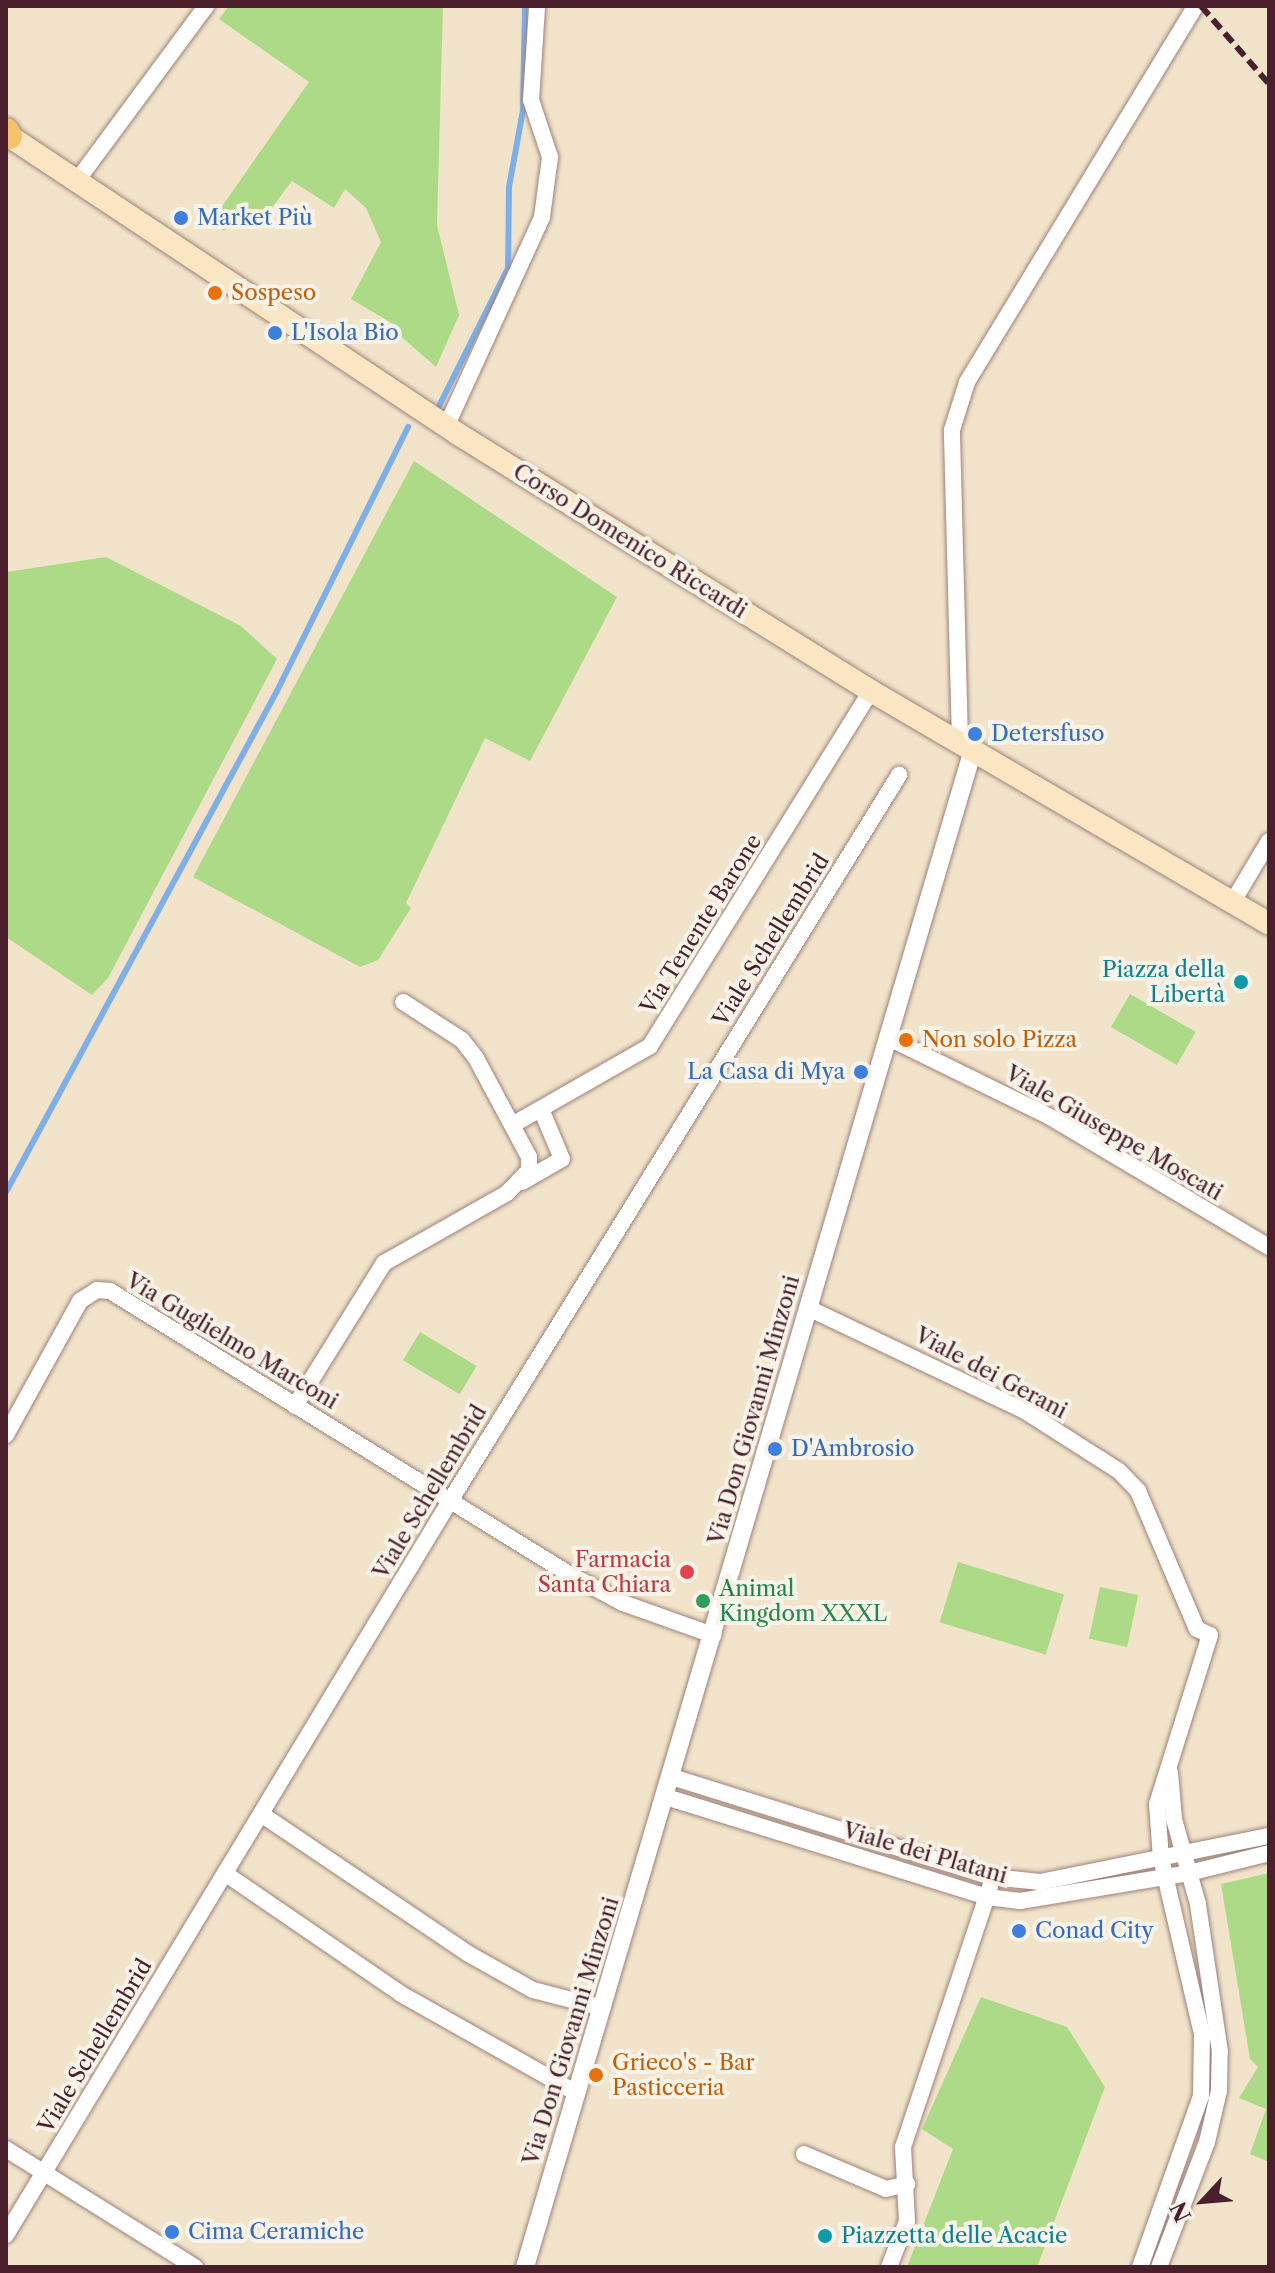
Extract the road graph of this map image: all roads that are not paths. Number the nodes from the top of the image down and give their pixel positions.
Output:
1 (206, 6) edge
2 (537, 6) edge
3 (1196, 6) edge
4 (7, 134) edge
5 (76, 182) junction
6 (446, 427) junction
7 (871, 691) junction
8 (967, 745) junction
9 (899, 775) dead end
10 (1269, 841) edge
11 (1232, 903) junction
12 (1269, 924) edge
13 (403, 1002) dead end
14 (891, 1039) junction
15 (541, 1109) junction
16 (514, 1124) junction
17 (522, 1182) junction
18 (1269, 1247) edge
19 (808, 1308) junction
20 (295, 1406) junction
21 (6, 1435) edge
22 (450, 1501) junction
23 (713, 1635) junction
24 (1169, 1758) junction
25 (672, 1777) junction
26 (666, 1797) junction
27 (261, 1814) junction
28 (1269, 1836) edge
29 (1269, 1853) edge
30 (1183, 1855) junction
31 (1161, 1858) junction
32 (1189, 1873) junction
33 (226, 1874) junction
34 (992, 1877) junction
35 (1167, 1877) junction
36 (987, 1897) junction
37 (603, 2008) junction
38 (577, 2093) junction
39 (6, 2149) edge
40 (804, 2154) dead end
41 (43, 2172) junction
42 (907, 2184) junction
43 (6, 2235) edge
44 (1142, 2262) edge
45 (195, 2267) edge
46 (525, 2267) edge
47 (889, 2267) edge
48 (1161, 2267) edge

1 - 5 street
2 - 6 street
3 - 8 street
4 - 5 main road, Corso Domenico Riccardi
5 - 6 main road, Corso Domenico Riccardi
6 - 7 main road, Corso Domenico Riccardi
7 - 8 main road, Corso Domenico Riccardi
7 - 15 street, Via Tenente Barone
8 - 11 main road, Corso Domenico Riccardi
8 - 14 street, Via Don Giovanni Minzoni
9 - 22 street, Viale Schellembrid
10 - 11 street
11 - 12 main road, Corso Domenico Riccardi
13 - 16 street
14 - 18 street, Viale Giuseppe Moscati
14 - 19 street, Via Don Giovanni Minzoni
15 - 16 street, Via Tenente Barone
15 - 17 street
16 - 17 street
17 - 20 street
19 - 23 street, Via Don Giovanni Minzoni
19 - 24 street, Viale dei Gerani
20 - 21 street, Via Guglielmo Marconi
20 - 22 street, Via Guglielmo Marconi
22 - 23 street, Via Guglielmo Marconi
22 - 27 street, Viale Schellembrid
23 - 25 street, Via Don Giovanni Minzoni
24 - 30 street, Viale dei Gerani
24 - 31 street, Viale dei Gerani
25 - 26 street, Via Don Giovanni Minzoni
25 - 34 street, Viale dei Platani
26 - 36 street, Viale dei Platani
26 - 37 street, Via Don Giovanni Minzoni
27 - 33 street, Viale Schellembrid
27 - 37 street
28 - 30 street, Viale dei Platani
29 - 32 street, Viale dei Platani
30 - 31 street, Viale dei Platani
30 - 32 street, Viale dei Gerani
31 - 34 street, Viale dei Platani
31 - 35 street, Viale dei Gerani
32 - 35 street, Viale dei Platani
32 - 48 street, Viale dei Gerani
33 - 38 street
33 - 41 street, Viale Schellembrid
34 - 36 street
35 - 36 street, Viale dei Platani
35 - 44 street, Viale dei Gerani
36 - 42 street
37 - 38 street, Via Don Giovanni Minzoni
38 - 46 street, Via Don Giovanni Minzoni
39 - 41 street
40 - 42 street
41 - 43 street, Viale Schellembrid
41 - 45 street
42 - 47 street
44 - 48 street

